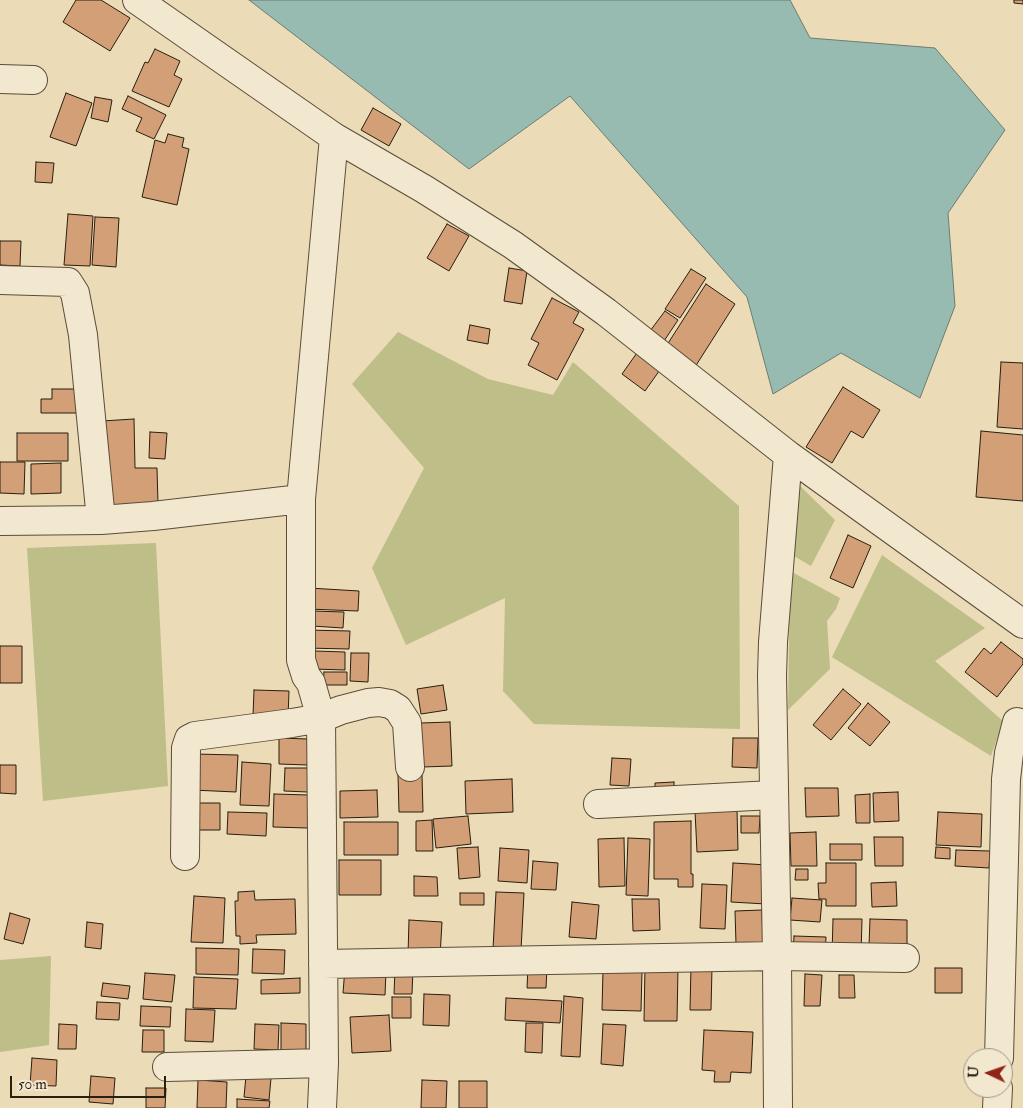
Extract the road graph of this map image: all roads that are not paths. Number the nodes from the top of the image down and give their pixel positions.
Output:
1 (137, 0) edge
2 (0, 79) edge
3 (33, 80) dead end
4 (334, 137) junction
5 (0, 280) edge
6 (788, 455) junction
7 (301, 499) junction
8 (101, 520) junction
9 (0, 521) edge
10 (1023, 624) edge
11 (321, 718) junction
12 (1017, 722) dead end
13 (410, 767) dead end
14 (774, 795) junction
15 (598, 804) dead end
16 (184, 856) dead end
17 (777, 956) junction
18 (905, 958) dead end
19 (323, 964) junction
20 (1011, 1026) edge
21 (1003, 1048) edge
22 (324, 1063) junction
23 (167, 1067) dead end
24 (322, 1108) edge
25 (778, 1108) edge

1 - 4 street
2 - 3 street
4 - 6 street
4 - 7 street
5 - 8 street
6 - 10 street
6 - 14 street
7 - 8 street
7 - 11 street
8 - 9 street
11 - 13 street
11 - 16 street
11 - 19 street
12 - 20 street
14 - 15 street
14 - 17 street
17 - 18 street
17 - 19 street
17 - 25 street
19 - 22 street
20 - 21 street
22 - 23 street
22 - 24 street

